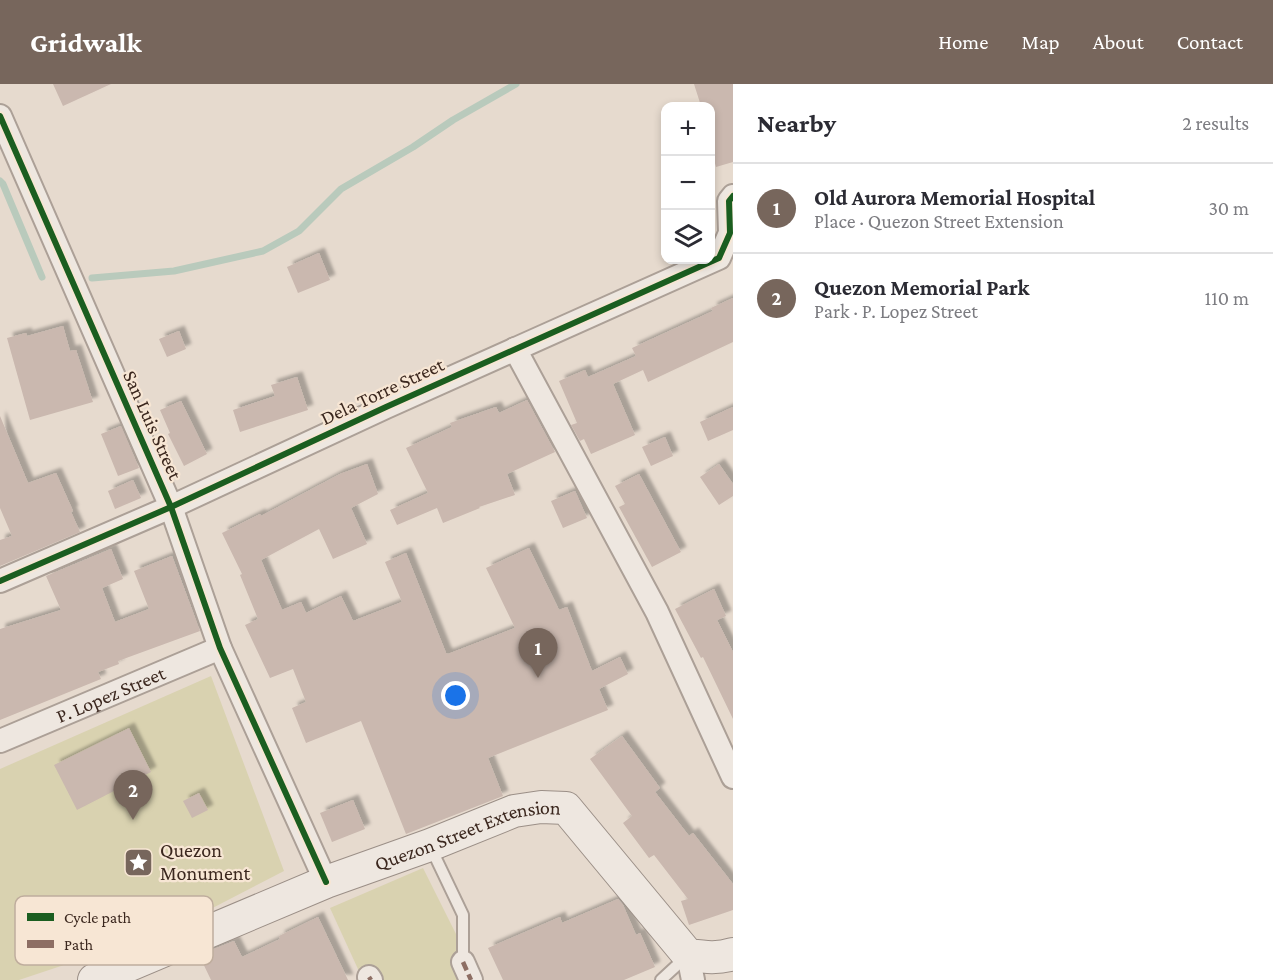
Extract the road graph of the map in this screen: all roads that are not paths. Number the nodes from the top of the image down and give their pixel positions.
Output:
1 (0, 116) edge
2 (733, 196) edge
3 (515, 349) junction
4 (171, 507) junction
5 (0, 581) edge
6 (220, 648) junction
7 (0, 741) edge
8 (733, 777) edge
9 (430, 845) junction
10 (326, 882) junction
11 (213, 930) edge
12 (733, 954) edge
13 (130, 965) edge
14 (691, 967) edge
15 (467, 971) edge
16 (94, 980) edge
17 (661, 980) edge

1 - 4 street, San Luis Street
2 - 3 street, Dela Torre Street
3 - 4 street, Dela Torre Street
3 - 8 street
4 - 5 street, Dela Torre Street
4 - 6 street, San Luis Street
6 - 7 street, P. Lopez Street
6 - 10 street, San Luis Street
9 - 10 street, Quezon Street Extension
9 - 14 street, Quezon Street Extension
9 - 15 lane
10 - 11 street, Quezon Street Extension
12 - 14 street
13 - 16 street, Quezon Street Extension
14 - 17 lane

